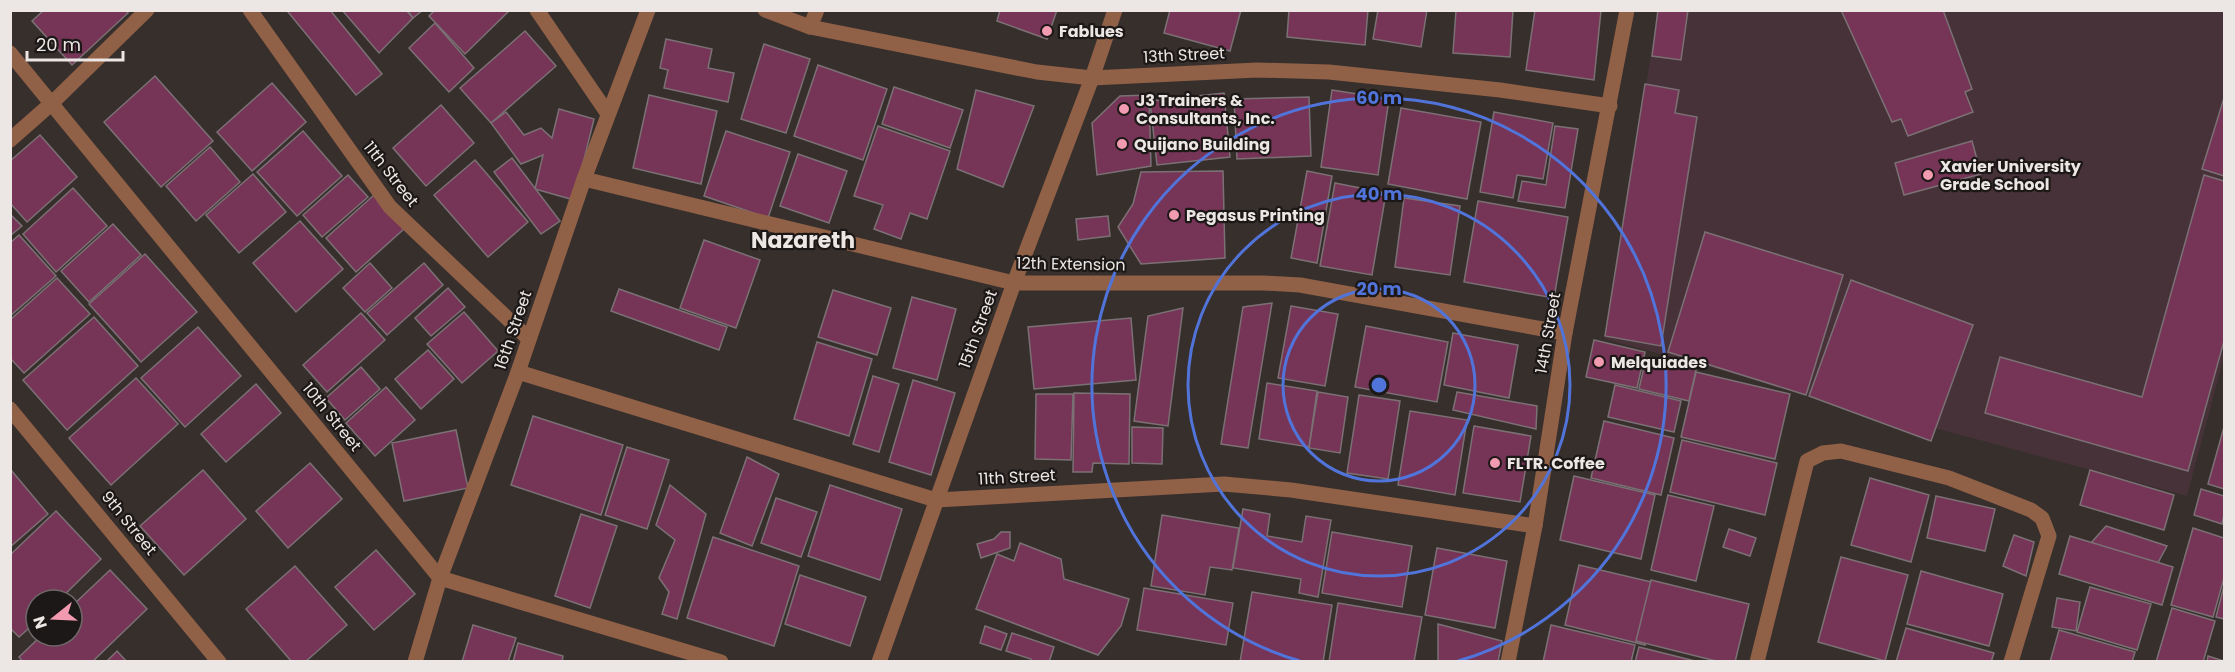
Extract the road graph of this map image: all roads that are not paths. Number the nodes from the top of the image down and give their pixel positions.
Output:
1 (147, 10) edge
2 (250, 10) edge
3 (537, 10) edge
4 (648, 10) edge
5 (765, 10) edge
6 (818, 10) edge
7 (1114, 10) edge
8 (1627, 10) edge
9 (810, 27) junction
10 (10, 53) edge
11 (1092, 78) junction
12 (52, 103) junction
13 (1610, 106) junction
14 (608, 114) junction
15 (10, 140) edge
16 (584, 179) junction
17 (1014, 283) junction
18 (1565, 333) junction
19 (529, 339) junction
20 (518, 372) junction
21 (10, 409) edge
22 (936, 500) junction
23 (1535, 526) junction
24 (440, 578) junction
25 (219, 662) edge
26 (415, 662) edge
27 (721, 662) edge
28 (879, 662) edge
29 (1508, 662) edge
30 (1757, 662) edge
31 (2012, 662) edge

1 - 12 street
2 - 19 street, 11th Street
3 - 14 street
4 - 14 street, 16th Street
5 - 9 street, 13th Street
6 - 9 street
7 - 11 street, 15th Street
8 - 13 street, 14th Street
9 - 11 street, 13th Street
10 - 12 street, 10th Street
11 - 13 street, 13th Street
11 - 17 street, 15th Street
12 - 15 street
12 - 24 street, 10th Street
13 - 18 street, 14th Street
14 - 16 street, 16th Street
16 - 17 street, 12th Extension
16 - 19 street, 16th Street
17 - 18 street, 12th Extension
17 - 22 street, 15th Street
18 - 23 street, 14th Street
19 - 20 street, 16th Street
20 - 22 street, 11th Street
20 - 24 street, 16th Street
21 - 25 street, 9th Street
22 - 23 street, 11th Street
22 - 28 street, 15th Street
23 - 29 street, 14th Street
24 - 26 street, 16th Street
24 - 27 street
30 - 31 street

